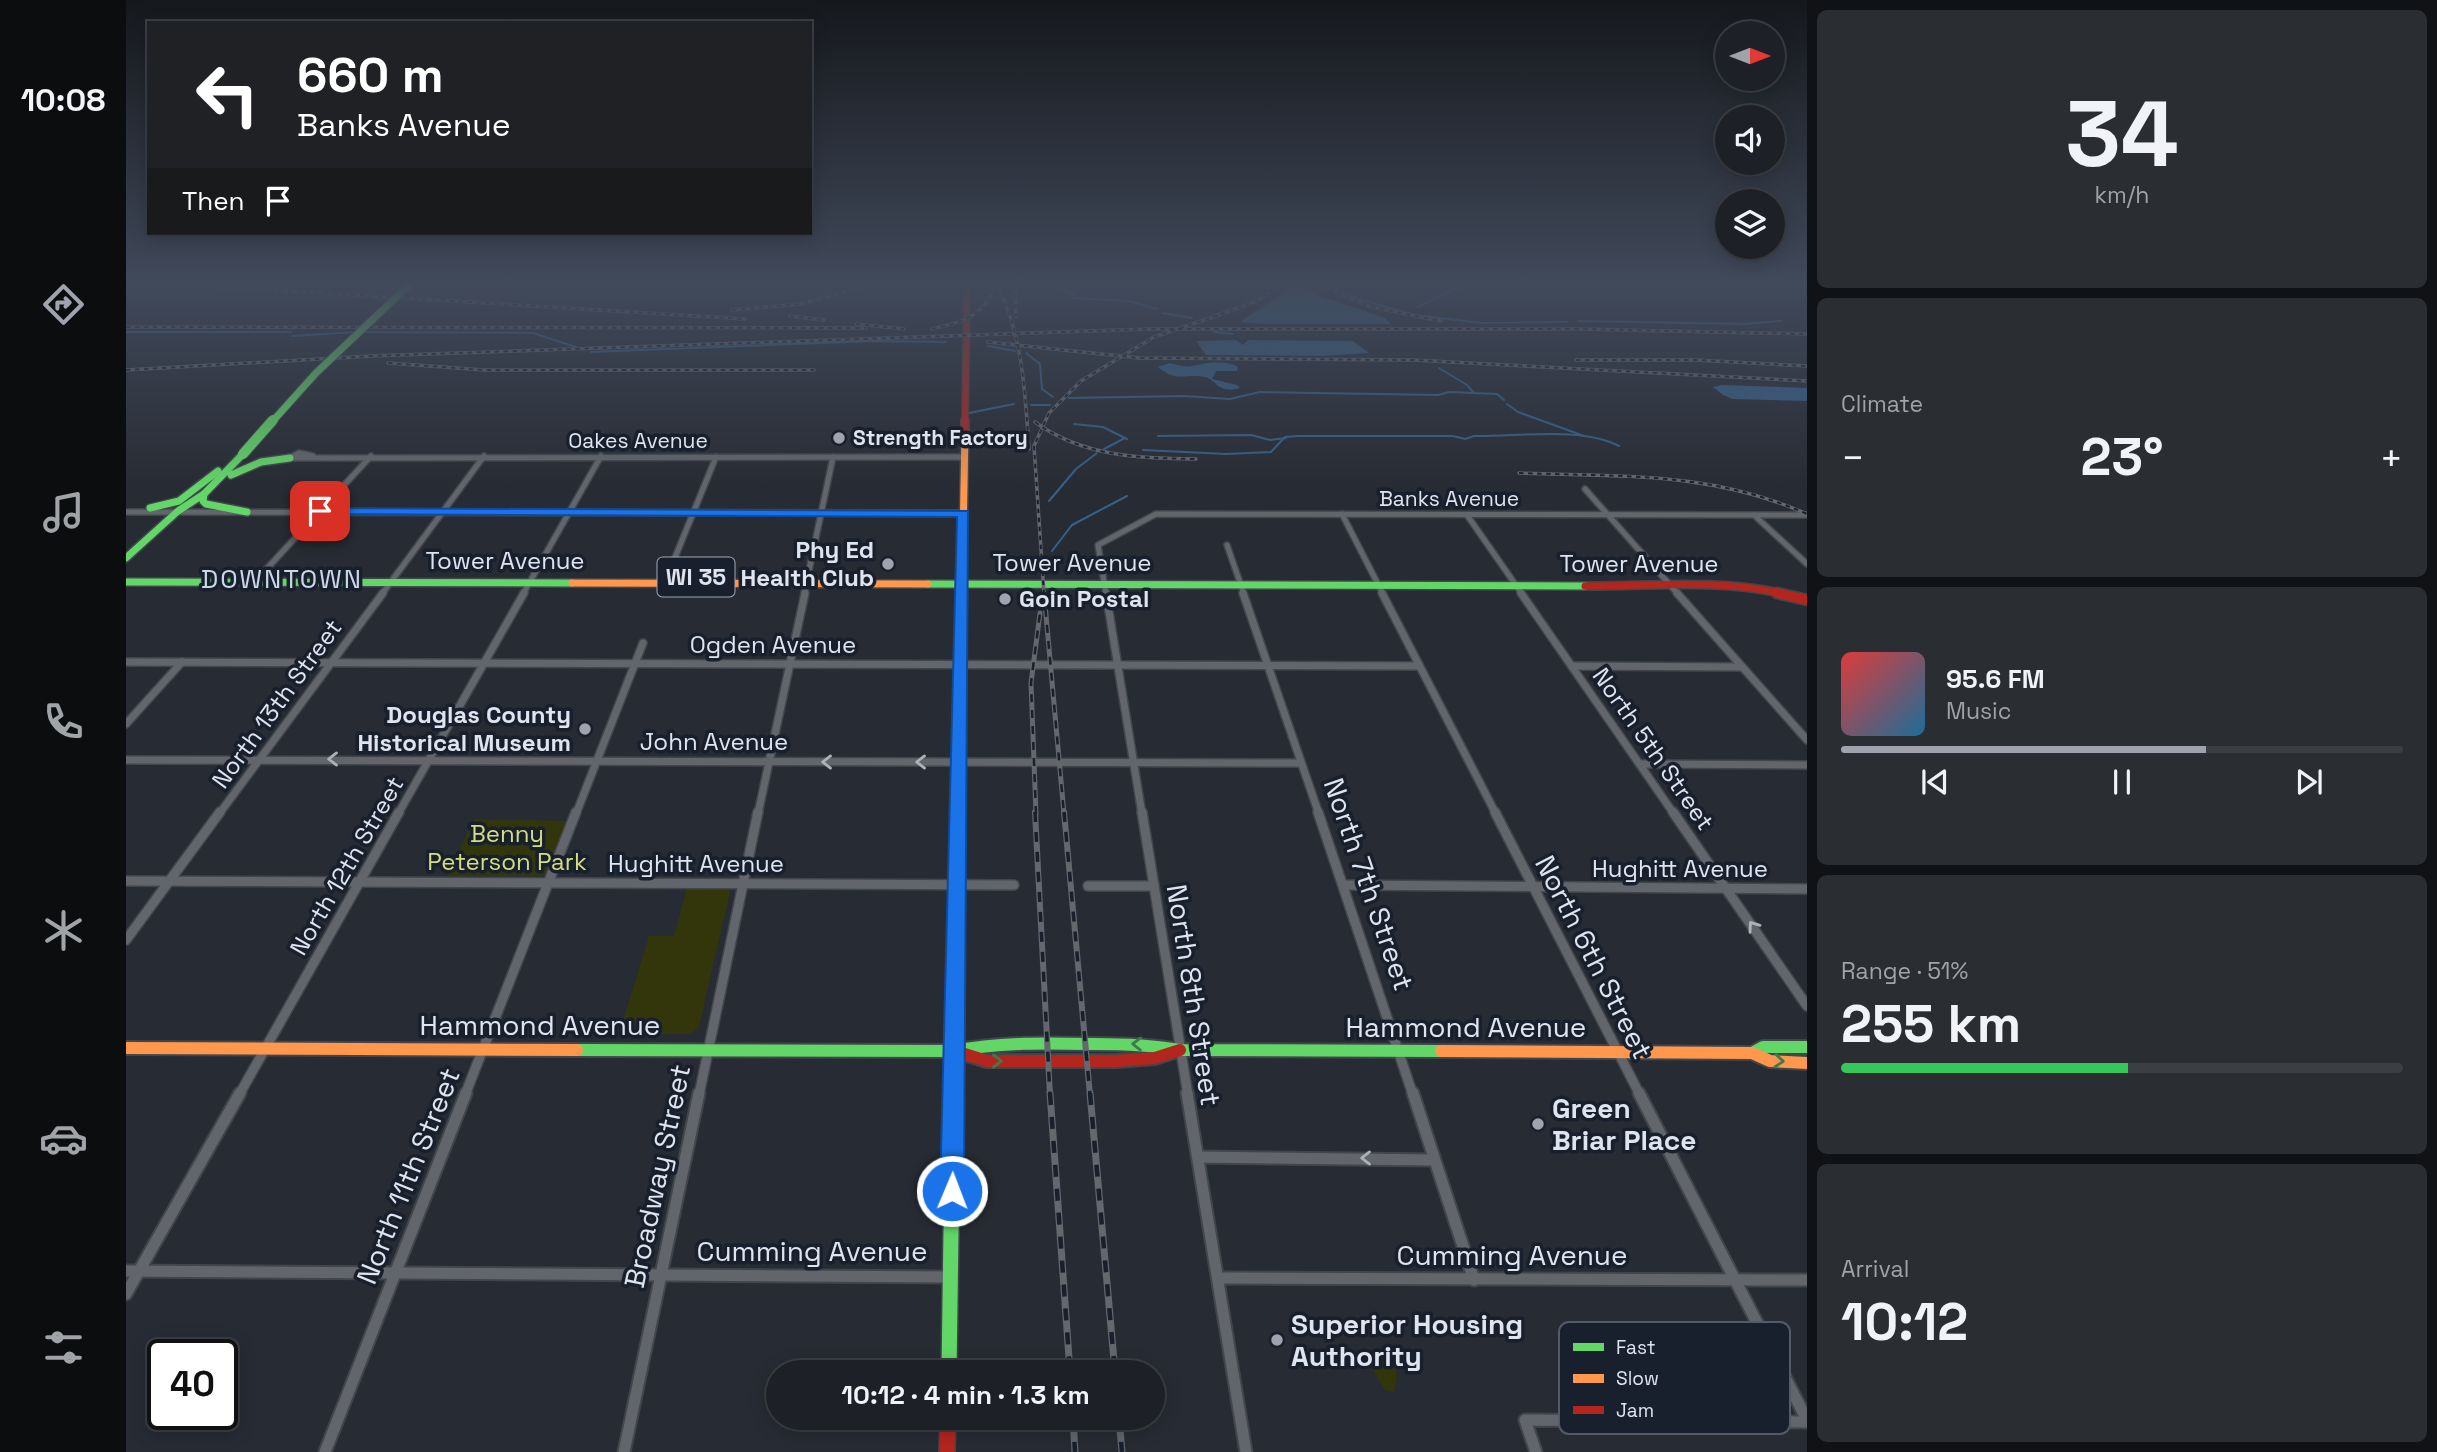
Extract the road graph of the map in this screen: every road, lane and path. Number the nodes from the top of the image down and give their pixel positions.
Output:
1 (335, 354) edge
2 (966, 354) edge
3 (371, 456) junction
4 (484, 456) junction
5 (601, 456) junction
6 (716, 457) junction
7 (833, 457) junction
8 (964, 457) junction
9 (290, 458) joint
10 (217, 477) junction
11 (1585, 489) dead end
12 (204, 494) junction
13 (150, 508) junction
14 (126, 511) edge
15 (178, 511) junction
16 (320, 511) junction
17 (247, 512) junction
18 (443, 512) junction
19 (569, 512) junction
20 (693, 512) junction
21 (822, 513) junction
22 (963, 513) junction
23 (1342, 514) junction
24 (1468, 515) junction
25 (1608, 515) junction
26 (1754, 515) junction
27 (1807, 516) edge
28 (1098, 545) joint
29 (1227, 545) dead end
30 (126, 558) edge
31 (1807, 564) edge
32 (126, 576) edge
33 (260, 576) junction
34 (393, 579) junction
35 (532, 580) junction
36 (666, 580) junction
37 (807, 580) junction
38 (960, 581) junction
39 (1102, 581) junction
40 (126, 582) edge
41 (214, 582) junction
42 (1240, 582) junction
43 (1376, 582) junction
44 (1514, 582) junction
45 (1668, 583) junction
46 (1807, 595) edge
47 (1807, 600) edge
48 (643, 643) dead end
49 (126, 662) edge
50 (182, 662) junction
51 (332, 662) junction
52 (484, 663) junction
53 (635, 663) junction
54 (790, 664) junction
55 (959, 664) junction
56 (1117, 665) junction
57 (1268, 665) junction
58 (1419, 666) junction
59 (1572, 666) junction
60 (1742, 667) junction
61 (126, 724) edge
62 (1807, 740) edge
63 (261, 759) junction
64 (126, 760) edge
65 (429, 760) junction
66 (597, 761) junction
67 (769, 762) junction
68 (958, 762) junction
69 (1301, 763) junction
70 (1133, 764) junction
71 (1640, 764) junction
72 (1807, 765) edge
73 (126, 881) edge
74 (171, 881) junction
75 (359, 882) junction
76 (549, 883) junction
77 (743, 883) junction
78 (956, 885) junction
79 (1014, 885) dead end
80 (1343, 885) junction
81 (1088, 886) dead end
82 (1154, 886) junction
83 (1534, 888) junction
84 (1726, 889) junction
85 (1807, 889) edge
86 (126, 940) edge
87 (1807, 1006) edge
88 (1807, 1047) edge
89 (126, 1048) edge
90 (266, 1048) junction
91 (483, 1049) junction
92 (1180, 1049) junction
93 (708, 1050) junction
94 (954, 1051) junction
95 (1399, 1051) junction
96 (1618, 1052) junction
97 (1752, 1053) junction
98 (1807, 1063) edge
99 (1198, 1157) junction
100 (1434, 1160) junction
101 (126, 1271) edge
102 (139, 1271) junction
103 (394, 1272) junction
104 (663, 1274) junction
105 (951, 1277) junction
106 (1218, 1278) junction
107 (1474, 1280) junction
108 (1735, 1280) junction
109 (1807, 1280) edge
110 (126, 1294) edge
111 (1756, 1322) edge
112 (949, 1360) edge
113 (1790, 1388) edge
114 (1559, 1420) edge
115 (1807, 1421) edge
116 (948, 1430) edge
117 (325, 1452) edge
118 (624, 1452) edge
119 (947, 1452) edge
120 (1246, 1452) edge
121 (1536, 1452) edge

1 - 10 main road, bridge
2 - 8 main road
3 - 4 street, Oakes Avenue
3 - 9 street, Oakes Avenue
3 - 16 street
4 - 5 street, Oakes Avenue
4 - 18 street, North 13th Street
5 - 6 street, Oakes Avenue
5 - 19 street, North 12th Street
6 - 7 street, Oakes Avenue
6 - 20 street
7 - 8 street, Oakes Avenue
7 - 21 street, Broadway Street
8 - 22 main road
9 - 10 main road
10 - 12 main road
10 - 13 main road
10 - 15 main road
11 - 25 street
12 - 15 main road
12 - 17 main road
13 - 14 street
13 - 15 street
14 - 15 street
15 - 17 street
15 - 30 main road
16 - 17 street
16 - 18 street
16 - 33 street
18 - 19 street
18 - 34 street, North 13th Street
19 - 20 street
19 - 35 street, North 12th Street
20 - 21 street
20 - 36 street
21 - 22 street
21 - 37 street, Broadway Street
22 - 38 main road
23 - 24 street, Banks Avenue
23 - 28 street, Banks Avenue
23 - 43 street, North 6th Street
24 - 25 street, Banks Avenue
24 - 44 street, North 5th Street
25 - 26 street, Banks Avenue
25 - 45 street
26 - 27 street, Banks Avenue
26 - 31 street
28 - 39 street, North 8th Street
29 - 42 street, North 7th Street
32 - 33 main road, Tower Avenue / WI 35
33 - 34 main road, Tower Avenue / WI 35
33 - 41 main road
34 - 35 main road, Tower Avenue / WI 35
34 - 41 main road, Tower Avenue / WI 35
34 - 51 street, North 13th Street
35 - 36 main road, Tower Avenue / WI 35
35 - 52 street, North 12th Street
36 - 37 main road, Tower Avenue / WI 35
37 - 38 main road, Tower Avenue / WI 35
37 - 54 street, Broadway Street
38 - 39 main road, Tower Avenue / WI 35
38 - 55 main road
39 - 42 main road, Tower Avenue / WI 35
39 - 56 street, North 8th Street
40 - 41 main road, Tower Avenue / WI 35
42 - 43 main road, Tower Avenue / WI 35
42 - 57 street, North 7th Street
43 - 44 main road, Tower Avenue / WI 35
43 - 58 street, North 6th Street
44 - 45 main road, Tower Avenue / WI 35
44 - 59 street, North 5th Street
45 - 46 main road, Tower Avenue / WI 35
45 - 47 main road, Tower Avenue / WI 35
45 - 60 street
48 - 53 street, North 11th Street
49 - 50 street, Ogden Avenue
50 - 51 street, Ogden Avenue
50 - 61 street
51 - 52 street, Ogden Avenue
51 - 63 street, North 13th Street
52 - 53 street, Ogden Avenue
52 - 65 street, North 12th Street
53 - 54 street, Ogden Avenue
53 - 66 street, North 11th Street
54 - 55 street, Ogden Avenue
54 - 67 street, Broadway Street
55 - 56 street, Ogden Avenue
55 - 68 main road
56 - 57 street, Ogden Avenue
56 - 70 street, North 8th Street
57 - 58 street, Ogden Avenue
57 - 69 street, North 7th Street
58 - 83 street, North 6th Street
59 - 60 street
59 - 71 street, North 5th Street
60 - 62 street
63 - 64 street, John Avenue
65 -> 63 street, John Avenue
63 - 74 street, North 13th Street
65 - 66 street, John Avenue
65 - 75 street, North 12th Street
66 - 67 street, John Avenue
66 - 76 street, North 11th Street
68 -> 67 street, John Avenue
67 - 77 street, Broadway Street
68 - 70 street, John Avenue
68 - 78 main road
69 - 70 street, John Avenue
69 - 80 street, North 7th Street
70 - 82 street, North 8th Street
71 - 72 street
71 - 84 street, North 5th Street
73 - 74 street, Hughitt Avenue
74 - 75 street, Hughitt Avenue
74 - 86 street, North 13th Street
75 - 76 street, Hughitt Avenue
75 - 90 street, North 12th Street
76 - 77 street, Hughitt Avenue
76 - 91 street, North 11th Street
77 - 78 street, Hughitt Avenue
77 - 93 street, Broadway Street
78 - 79 street, Hughitt Avenue
78 - 94 main road
80 - 83 street, Hughitt Avenue
80 - 95 street, North 7th Street
81 - 82 street
82 - 92 street, North 8th Street
83 - 84 street, Hughitt Avenue
83 - 96 street, North 6th Street
84 - 85 street, Hughitt Avenue
87 -> 84 street, North 5th Street
88 - 97 main road, Hammond Avenue
89 - 90 main road, Hammond Avenue
90 - 91 main road, Hammond Avenue
90 - 102 street, North 12th Street
91 - 93 main road, Hammond Avenue
91 - 103 street, North 11th Street
92 - 94 main road, Hammond Avenue
92 - 95 main road, Hammond Avenue
92 - 99 street, North 8th Street
93 - 94 main road, Hammond Avenue
93 - 104 street, Broadway Street
94 - 105 main road
95 - 96 main road, Hammond Avenue
95 - 100 street, North 7th Street
96 - 97 main road, Hammond Avenue
96 - 108 street, North 6th Street
97 -> 98 main road, Hammond Avenue
100 -> 99 street
99 - 106 street, North 8th Street
100 - 107 street, North 7th Street
101 - 102 street, Cumming Avenue
102 - 103 street, Cumming Avenue
102 - 110 street, North 12th Street
103 - 104 street, Cumming Avenue
103 - 117 street, North 11th Street
104 - 105 street, Cumming Avenue
104 - 118 street, Broadway Street
105 - 112 main road
106 - 107 street, Cumming Avenue
106 - 120 street, North 8th Street
107 - 108 street, Cumming Avenue
108 - 109 street, Cumming Avenue
108 - 111 street, North 6th Street
113 - 115 street, North 6th Street
114 - 121 street
116 - 119 main road

